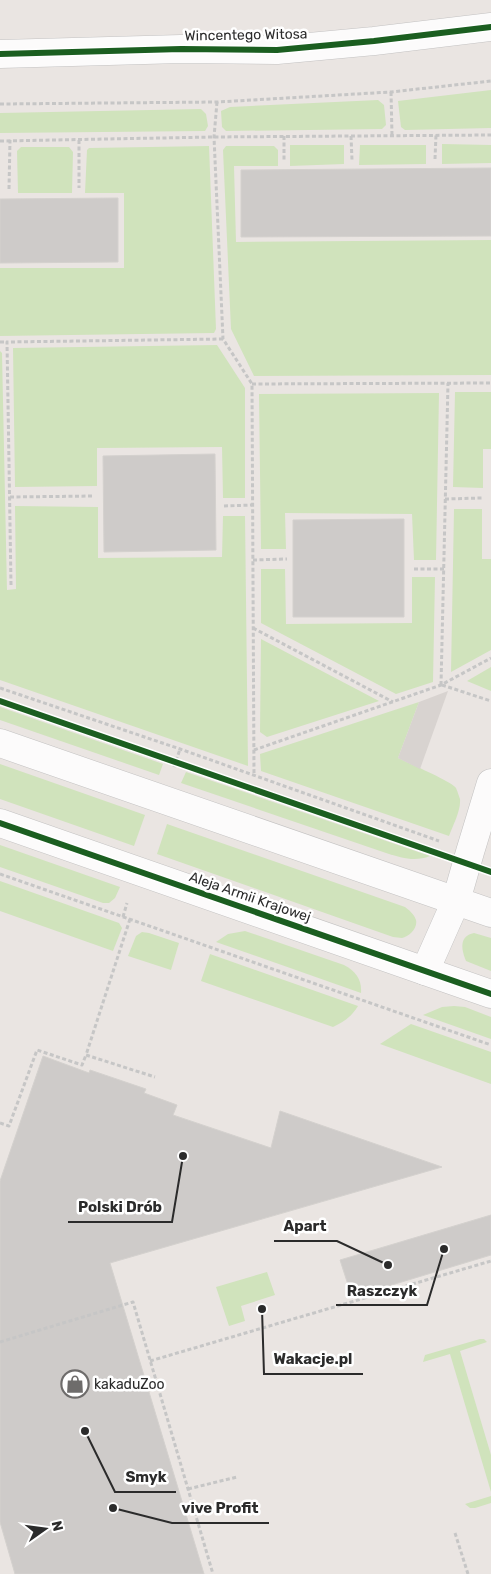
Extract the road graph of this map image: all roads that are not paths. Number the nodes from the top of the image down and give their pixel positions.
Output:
1 (491, 27) edge
2 (0, 54) edge
3 (0, 743) edge
4 (491, 783) edge
5 (0, 824) edge
6 (456, 901) junction
7 (491, 913) edge
8 (425, 971) junction
9 (491, 994) edge

1 - 2 street, Wincentego Witosa
3 - 6 street
4 - 6 street
5 - 8 street, Aleja Armii Krajowej
6 - 7 street
6 - 8 street
8 - 9 street, Aleja Armii Krajowej

